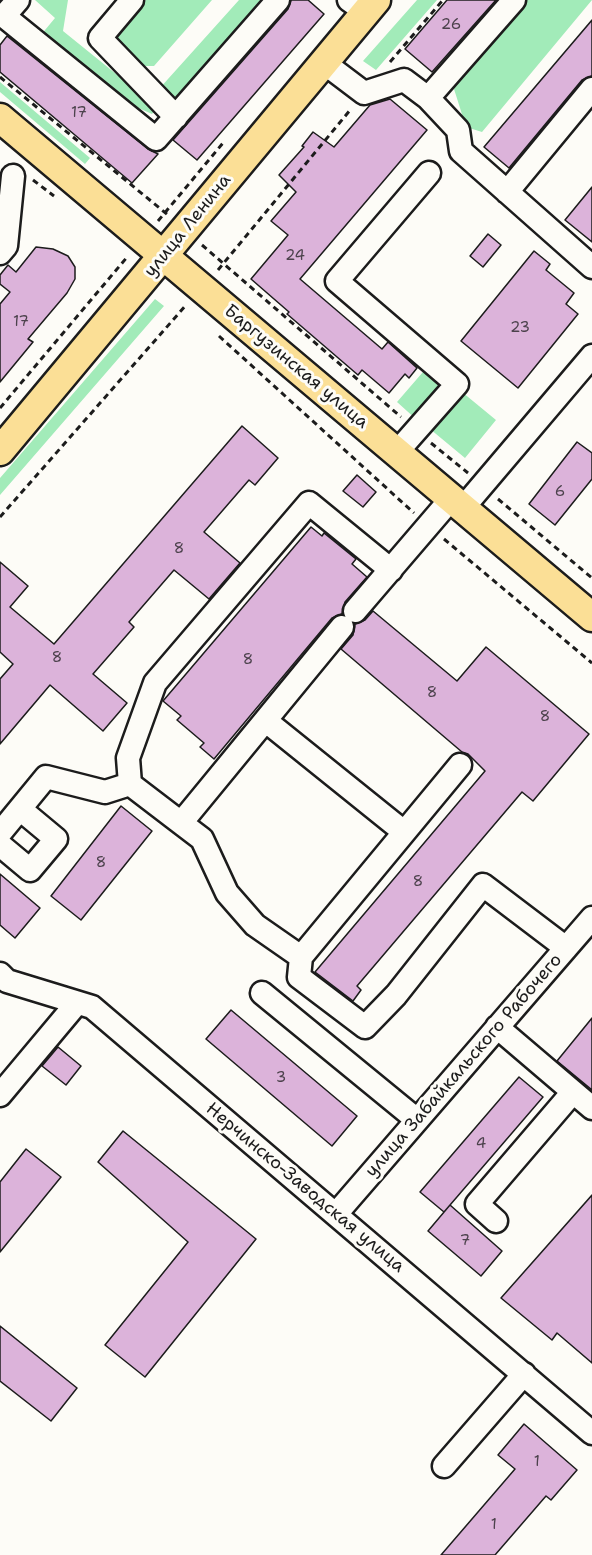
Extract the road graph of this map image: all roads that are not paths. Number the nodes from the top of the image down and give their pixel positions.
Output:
1 (18, 0) edge
2 (132, 0) edge
3 (278, 0) edge
4 (514, 0) edge
5 (364, 4) edge
6 (323, 62) junction
7 (592, 89) edge
8 (428, 99) junction
9 (176, 117) junction
10 (0, 118) edge
11 (37, 149) junction
12 (429, 173) dead end
13 (7, 184) edge
14 (507, 192) junction
15 (0, 253) edge
16 (152, 255) junction
17 (592, 267) edge
18 (592, 356) edge
19 (0, 451) edge
20 (398, 452) junction
21 (457, 503) junction
22 (391, 570) junction
23 (592, 617) edge
24 (266, 721) junction
25 (460, 765) dead end
26 (130, 784) junction
27 (20, 809) junction
28 (181, 823) junction
29 (404, 832) junction
30 (0, 833) edge
31 (0, 845) edge
32 (592, 918) edge
33 (566, 948) junction
34 (301, 957) junction
35 (0, 974) edge
36 (262, 993) dead end
37 (77, 1003) junction
38 (497, 1028) junction
39 (573, 1092) junction
40 (0, 1095) edge
41 (592, 1107) edge
42 (417, 1120) junction
43 (336, 1214) junction
44 (496, 1221) dead end
45 (524, 1374) junction
46 (592, 1433) edge
47 (444, 1467) dead end

1 - 9 street
2 - 9 street
3 - 9 street
4 - 8 street
5 - 6 main road, улица Ленина
6 - 8 street
6 - 16 main road, улица Ленина
7 - 14 street
8 - 14 street
10 - 11 main road, Баргузинская улица
11 - 13 street
11 - 16 main road, Баргузинская улица
12 - 20 street
13 - 15 street
14 - 17 street
16 - 19 main road, улица Ленина
16 - 20 main road, Баргузинская улица
18 - 21 street
20 - 21 main road, Баргузинская улица
21 - 22 street
21 - 23 main road, Баргузинская улица
22 - 24 street
22 - 26 street
24 - 28 street
24 - 29 street
25 - 29 street
26 - 27 street
26 - 28 street
27 - 30 street
27 - 31 street
28 - 34 street
29 - 34 street
32 - 33 street, улица Забайкальского Рабочего
33 - 34 street
33 - 38 street, улица Забайкальского Рабочего
35 - 37 street, Нерчинско-Заводская улица
36 - 42 street
37 - 40 street
37 - 43 street, Нерчинско-Заводская улица
38 - 39 street
38 - 42 street, улица Забайкальского Рабочего
39 - 41 street
39 - 44 street
42 - 43 street, улица Забайкальского Рабочего
43 - 45 street, Нерчинско-Заводская улица
45 - 46 street, Нерчинско-Заводская улица
45 - 47 street

